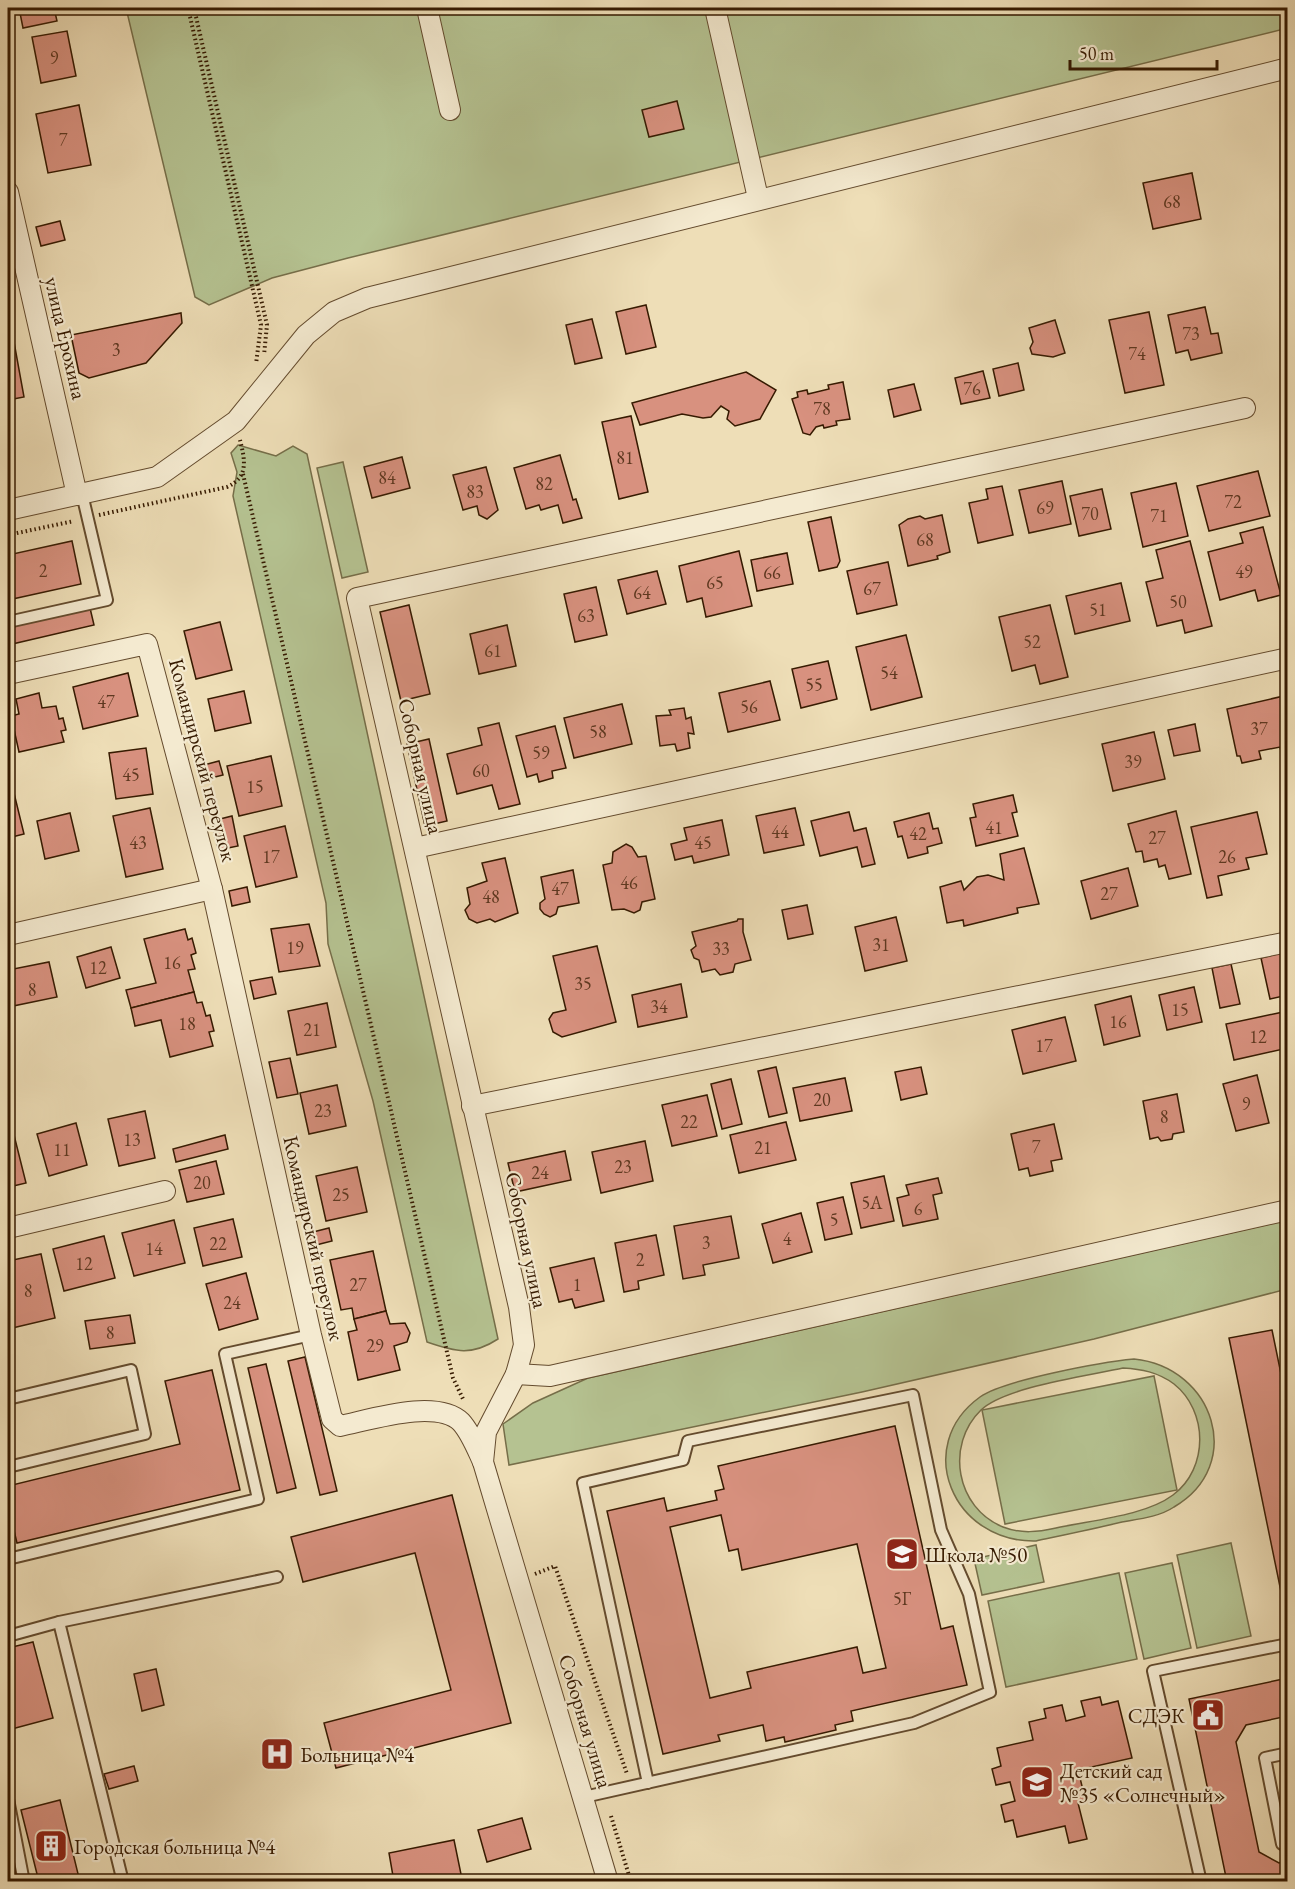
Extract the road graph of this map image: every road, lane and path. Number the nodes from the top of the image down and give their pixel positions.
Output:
1 (188, 8) edge
2 (194, 8) edge
3 (427, 8) edge
4 (715, 8) edge
5 (1287, 68) edge
6 (450, 110) dead end
7 (8, 192) edge
8 (758, 198) junction
9 (262, 368) dead end
10 (253, 374) dead end
11 (1245, 408) dead end
12 (236, 421) junction
13 (243, 474) junction
14 (80, 494) junction
15 (8, 510) edge
16 (88, 518) junction
17 (8, 535) edge
18 (8, 622) edge
19 (1287, 658) edge
20 (8, 674) edge
21 (415, 848) junction
22 (212, 890) junction
23 (8, 935) edge
24 (1287, 942) edge
25 (472, 1106) junction
26 (165, 1191) dead end
27 (1287, 1210) edge
28 (8, 1228) edge
29 (311, 1335) junction
30 (516, 1374) junction
31 (8, 1399) edge
32 (492, 1421) junction
33 (483, 1462) junction
34 (8, 1467) edge
35 (8, 1559) edge
36 (530, 1565) dead end
37 (277, 1576) dead end
38 (59, 1622) junction
39 (8, 1636) edge
40 (1287, 1644) edge
41 (1287, 1753) edge
42 (648, 1783) junction
43 (632, 1787) junction
44 (584, 1797) junction
45 (8, 1799) edge
46 (609, 1810) dead end
47 (1287, 1843) edge
48 (24, 1881) edge
49 (123, 1881) edge
50 (608, 1881) edge
51 (631, 1881) edge
52 (1201, 1881) edge

1 - 10 path
2 - 9 path
3 - 6 street
4 - 8 street
5 - 8 street
7 - 14 street, улица Ерохина
8 - 12 street
11 - 21 street, Соборная улица
12 - 13 path
12 - 14 street
13 - 16 path
13 - 32 path
14 - 15 street
14 - 16 lane
16 - 17 path
16 - 18 lane
19 - 21 street
20 - 22 street, Командирский переулок
21 - 25 street, Соборная улица
22 - 23 street, Командирский переулок
22 - 29 street, Командирский переулок
24 - 25 street
25 - 30 street, Соборная улица
26 - 28 street
27 - 30 street
29 - 33 street, Командирский переулок
29 - 35 lane
30 - 32 street, Соборная улица
31 - 34 lane
32 - 33 street, Соборная улица
33 - 44 street, Соборная улица
36 - 43 path
37 - 38 lane
38 - 39 lane
38 - 49 lane
40 - 52 lane
41 - 47 lane
42 - 42 lane
42 - 43 lane
43 - 44 lane
44 - 50 street, Соборная улица
45 - 48 lane
46 - 51 path

